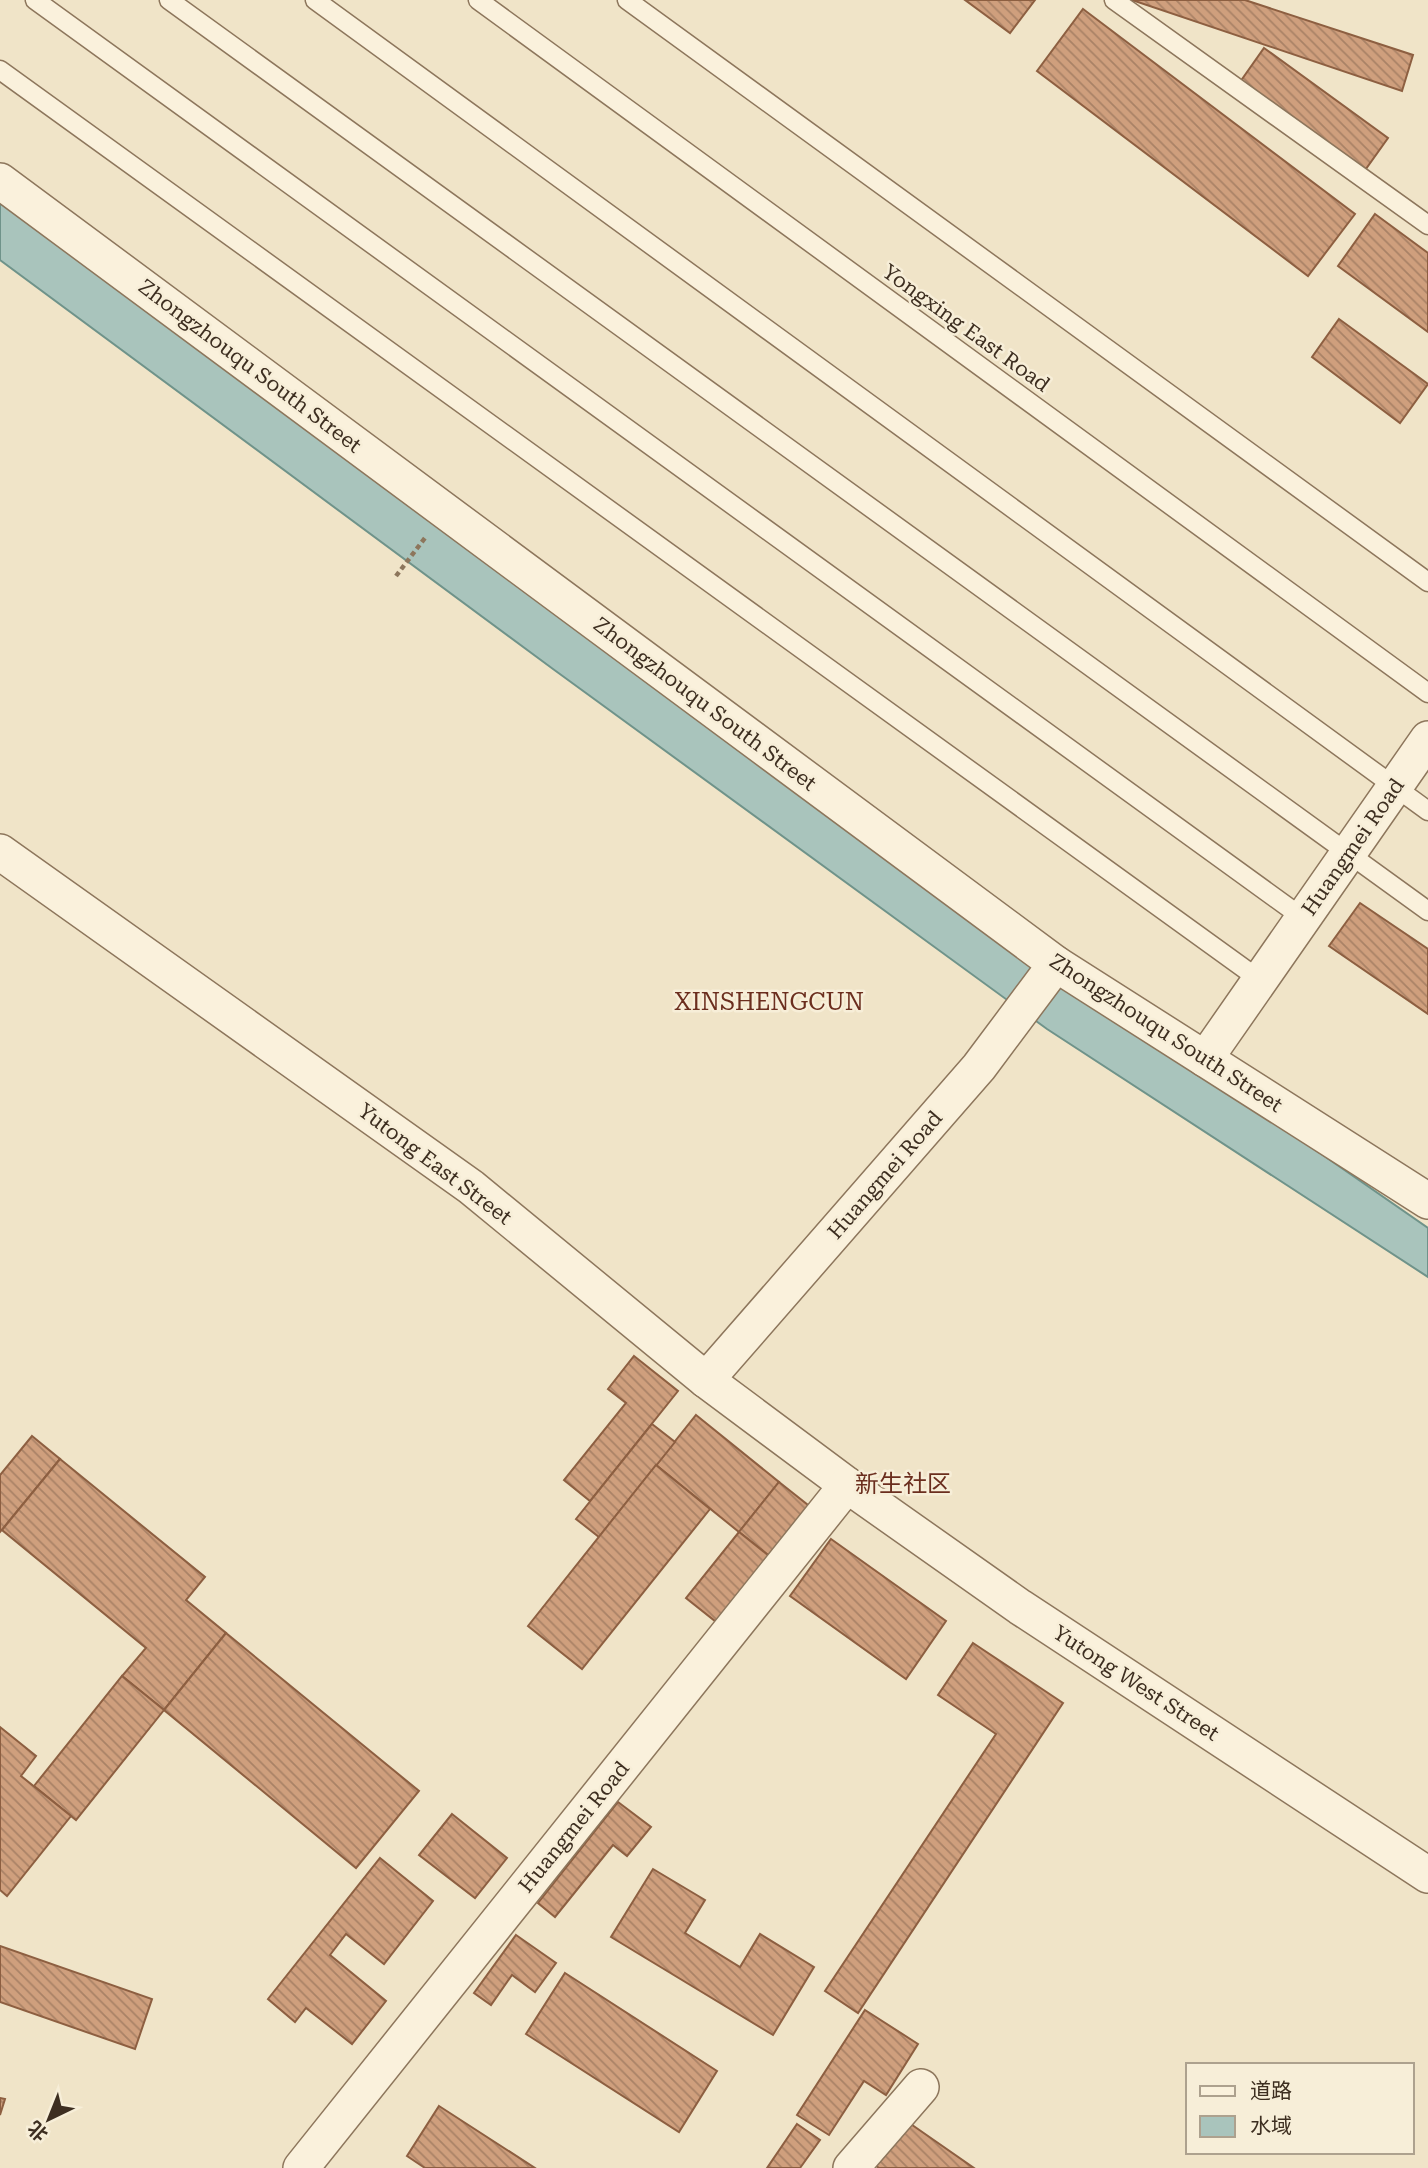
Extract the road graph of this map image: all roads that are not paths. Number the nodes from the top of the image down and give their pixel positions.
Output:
1 (35, 0) edge
2 (169, 0) edge
3 (315, 0) edge
4 (478, 0) edge
5 (627, 0) edge
6 (1114, 0) edge
7 (0, 71) edge
8 (0, 181) edge
9 (1428, 225) edge
10 (1428, 582) edge
11 (1428, 692) edge
12 (1428, 739) edge
13 (1395, 787) junction
14 (1428, 811) edge
15 (1348, 853) junction
16 (5, 856) edge
17 (1428, 911) edge
18 (1303, 918) junction
19 (1056, 964) junction
20 (1260, 981) junction
21 (1205, 1059) junction
22 (1428, 1201) edge
23 (706, 1380) junction
24 (847, 1485) junction
25 (1428, 1875) edge
26 (921, 2087) dead end
27 (301, 2168) edge
28 (851, 2168) edge

1 - 18 lane
2 - 15 lane
3 - 13 lane
4 - 11 lane, Yongxing East Road
5 - 10 lane
6 - 9 lane
7 - 20 lane
8 - 19 street, Zhongzhouqu South Street
12 - 13 street, Huangmei Road
13 - 14 lane
13 - 15 street, Huangmei Road
15 - 17 lane
15 - 18 street, Huangmei Road
16 - 23 street, Yutong East Street
18 - 20 street, Huangmei Road
19 - 21 street, Zhongzhouqu South Street
19 - 23 street, Huangmei Road
20 - 21 street, Huangmei Road
21 - 22 street, Zhongzhouqu South Street
23 - 24 street, Yutong East Street
24 - 25 street, Yutong West Street
24 - 27 street, Huangmei Road
26 - 28 street

